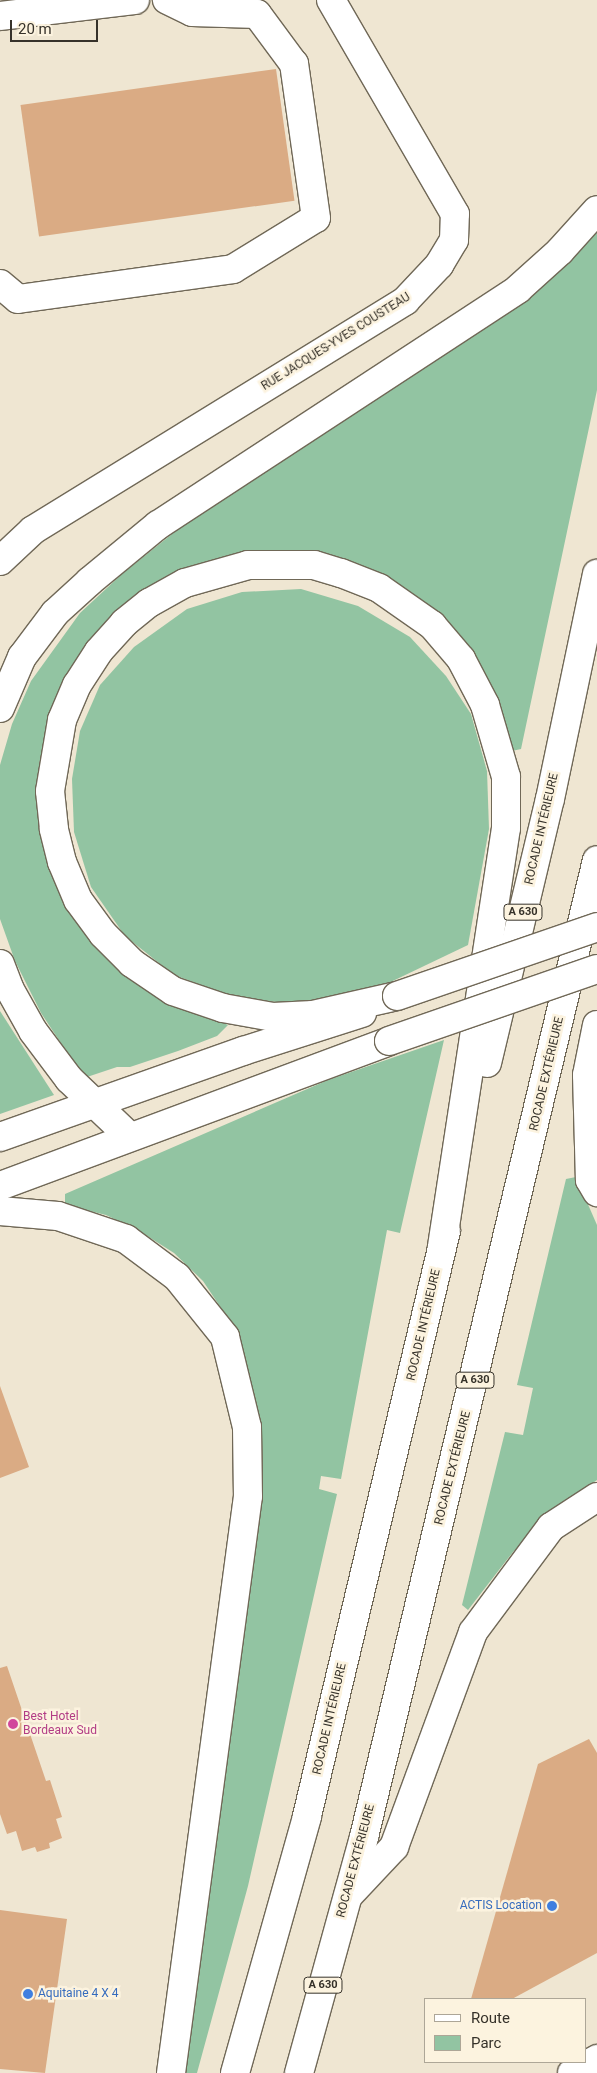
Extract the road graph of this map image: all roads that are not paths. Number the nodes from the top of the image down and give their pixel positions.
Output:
1 (135, 0) edge
2 (167, 0) edge
3 (331, 0) edge
4 (0, 16) edge
5 (597, 210) edge
6 (0, 284) edge
7 (2, 554) edge
8 (597, 574) edge
9 (0, 708) edge
10 (597, 860) edge
11 (597, 928) edge
12 (0, 964) edge
13 (597, 969) edge
14 (397, 996) junction
15 (597, 1025) edge
16 (92, 1104) junction
17 (0, 1137) edge
18 (130, 1137) junction
19 (0, 1186) edge
20 (597, 1192) edge
21 (0, 1211) edge
22 (442, 1248) junction
23 (597, 1497) edge
24 (347, 1898) junction
25 (597, 2059) edge
26 (171, 2073) edge
27 (235, 2073) edge
28 (299, 2073) edge
29 (572, 2073) edge

1 - 4 main road
2 - 6 main road
3 - 7 main road, RUE JACQUES-YVES COUSTEAU
5 - 9 main road
8 - 22 main road, ROCADE INTÉRIEURE / A 630
10 - 24 main road, ROCADE EXTÉRIEURE / A 630
11 - 14 main road, bridge
12 - 16 main road
13 - 18 main road, bridge
14 - 16 main road
14 - 22 main road
15 - 20 main road
16 - 17 main road
16 - 18 main road
18 - 19 main road
21 - 26 main road
22 - 27 main road, ROCADE INTÉRIEURE / A 630
23 - 24 main road
24 - 28 main road, ROCADE EXTÉRIEURE / A 630
25 - 29 main road

